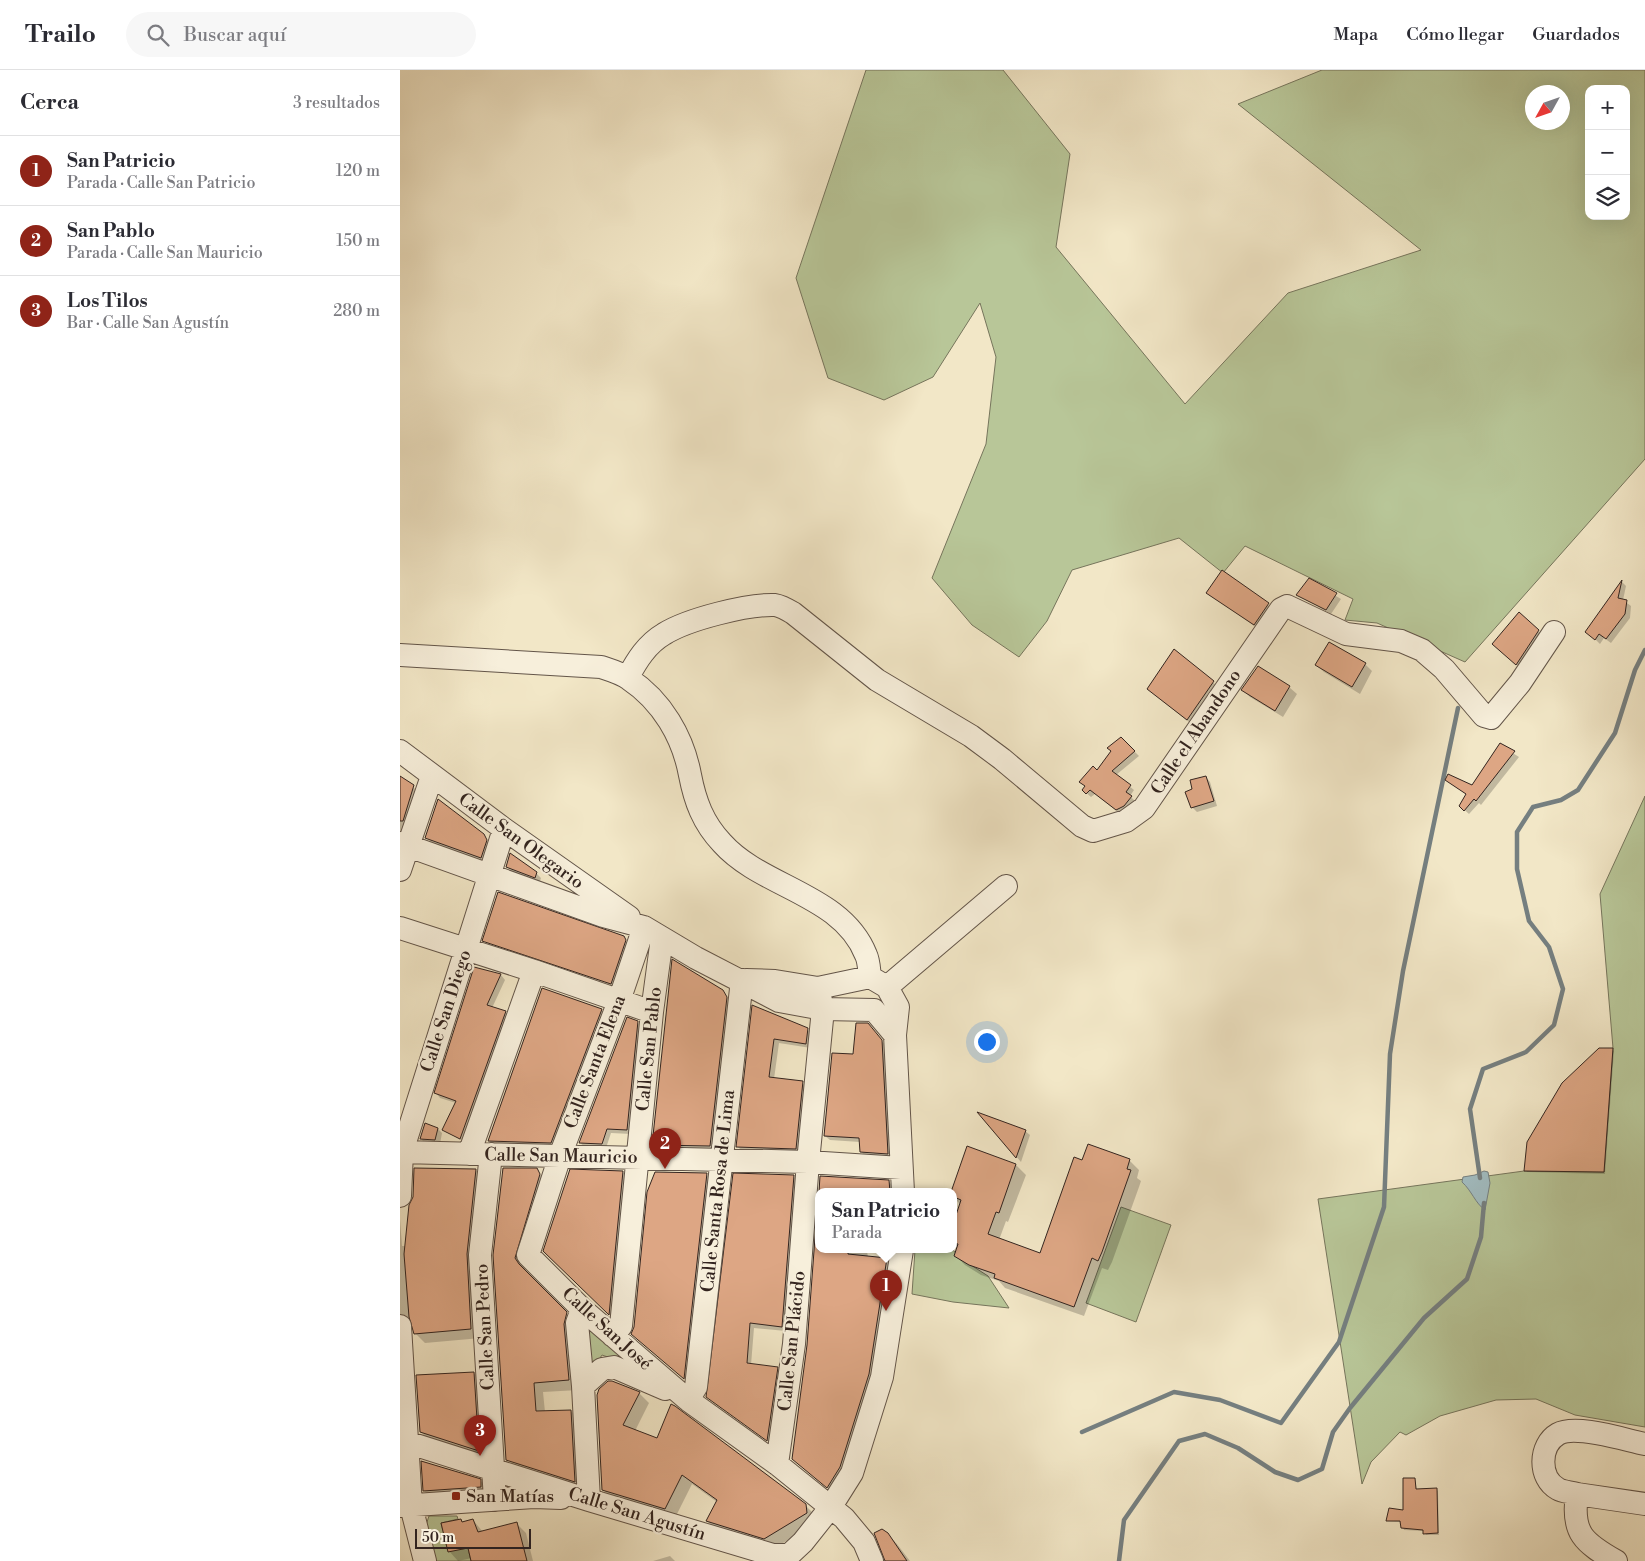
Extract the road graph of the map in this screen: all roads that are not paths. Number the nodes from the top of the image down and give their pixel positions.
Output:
1 (1554, 632) dead end
2 (400, 655) edge
3 (628, 677) junction
4 (400, 751) edge
5 (432, 776) junction
6 (504, 828) junction
7 (404, 844) edge
8 (400, 870) edge
9 (489, 876) junction
10 (582, 884) junction
11 (1006, 886) dead end
12 (572, 904) junction
13 (400, 928) edge
14 (653, 932) junction
15 (466, 950) junction
16 (534, 971) junction
17 (742, 980) junction
18 (883, 986) junction
19 (818, 988) junction
20 (619, 1001) junction
21 (823, 1009) junction
22 (874, 1010) junction
23 (652, 1012) junction
24 (894, 1035) junction
25 (401, 1152) edge
26 (469, 1154) junction
27 (491, 1154) junction
28 (560, 1156) junction
29 (637, 1158) junction
30 (721, 1160) junction
31 (808, 1162) junction
32 (901, 1168) junction
33 (903, 1188) edge
34 (400, 1196) edge
35 (902, 1253) edge
36 (528, 1255) joint
37 (582, 1309) junction
38 (400, 1326) edge
39 (613, 1336) junction
40 (583, 1386) junction
41 (688, 1400) junction
42 (403, 1441) edge
43 (1645, 1444) edge
44 (777, 1464) junction
45 (493, 1468) junction
46 (1577, 1494) junction
47 (495, 1500) junction
48 (589, 1500) junction
49 (1645, 1504) edge
50 (406, 1506) edge
51 (830, 1508) junction
52 (790, 1558) edge
53 (425, 1561) edge
54 (872, 1561) edge
55 (1616, 1561) edge

1 - 3 street, Calle el Abandono
2 - 3 street
3 - 18 street
4 - 5 street, Calle San Olegario
5 - 6 street, Calle San Olegario
5 - 7 street
6 - 9 street, Calle San Diego
6 - 10 street, Calle San Olegario
7 - 8 street
7 - 9 street
9 - 12 street
9 - 15 street, Calle San Diego
10 - 12 street
10 - 14 street, Calle San Olegario
11 - 18 street
12 - 14 street
13 - 15 street
14 - 17 street
14 - 20 street, Calle Santa Elena
14 - 23 street, Calle San Pablo
15 - 16 street
15 - 25 street, Calle San Diego
16 - 20 street
16 - 26 street
17 - 19 street
17 - 21 street
17 - 30 street, Calle Santa Rosa de Lima
18 - 19 street
18 - 22 street
18 - 24 street
19 - 21 street, Calle San Plácido
20 - 23 street
20 - 28 street, Calle Santa Elena
21 - 22 street
21 - 31 street, Calle San Plácido
22 - 24 street
23 - 29 street, Calle San Pablo
24 - 32 street
25 - 26 street, Calle San Mauricio
25 - 34 street, Calle San Diego
26 - 27 street, Calle San Mauricio
27 - 28 street, Calle San Mauricio
27 - 45 street, Calle San Pedro
28 - 29 street, Calle San Mauricio
28 - 36 street, Calle Santa Elena
29 - 30 street, Calle San Mauricio
29 - 39 street, Calle San Pablo
30 - 31 street, Calle San Mauricio
30 - 41 street, Calle Santa Rosa de Lima
31 - 32 street, Calle San Mauricio
31 - 44 street, Calle San Plácido
32 - 33 street
35 - 51 street
36 - 37 street, Calle San José
37 - 39 street, Calle San José
37 - 40 street
38 - 42 street
39 - 41 street, Calle San José
40 - 41 street, Calle San José
40 - 48 street
41 - 44 street, Calle San José
42 - 45 street, Calle San Agustín
42 - 50 street
43 - 46 street
44 - 51 street, Calle San José
45 - 47 street, Calle San Pedro
45 - 48 street, Calle San Agustín
46 - 49 street
46 - 55 street
47 - 48 street
47 - 50 street
48 - 52 street, Calle San Agustín
50 - 53 street
51 - 52 street
51 - 54 street, Calle San José

